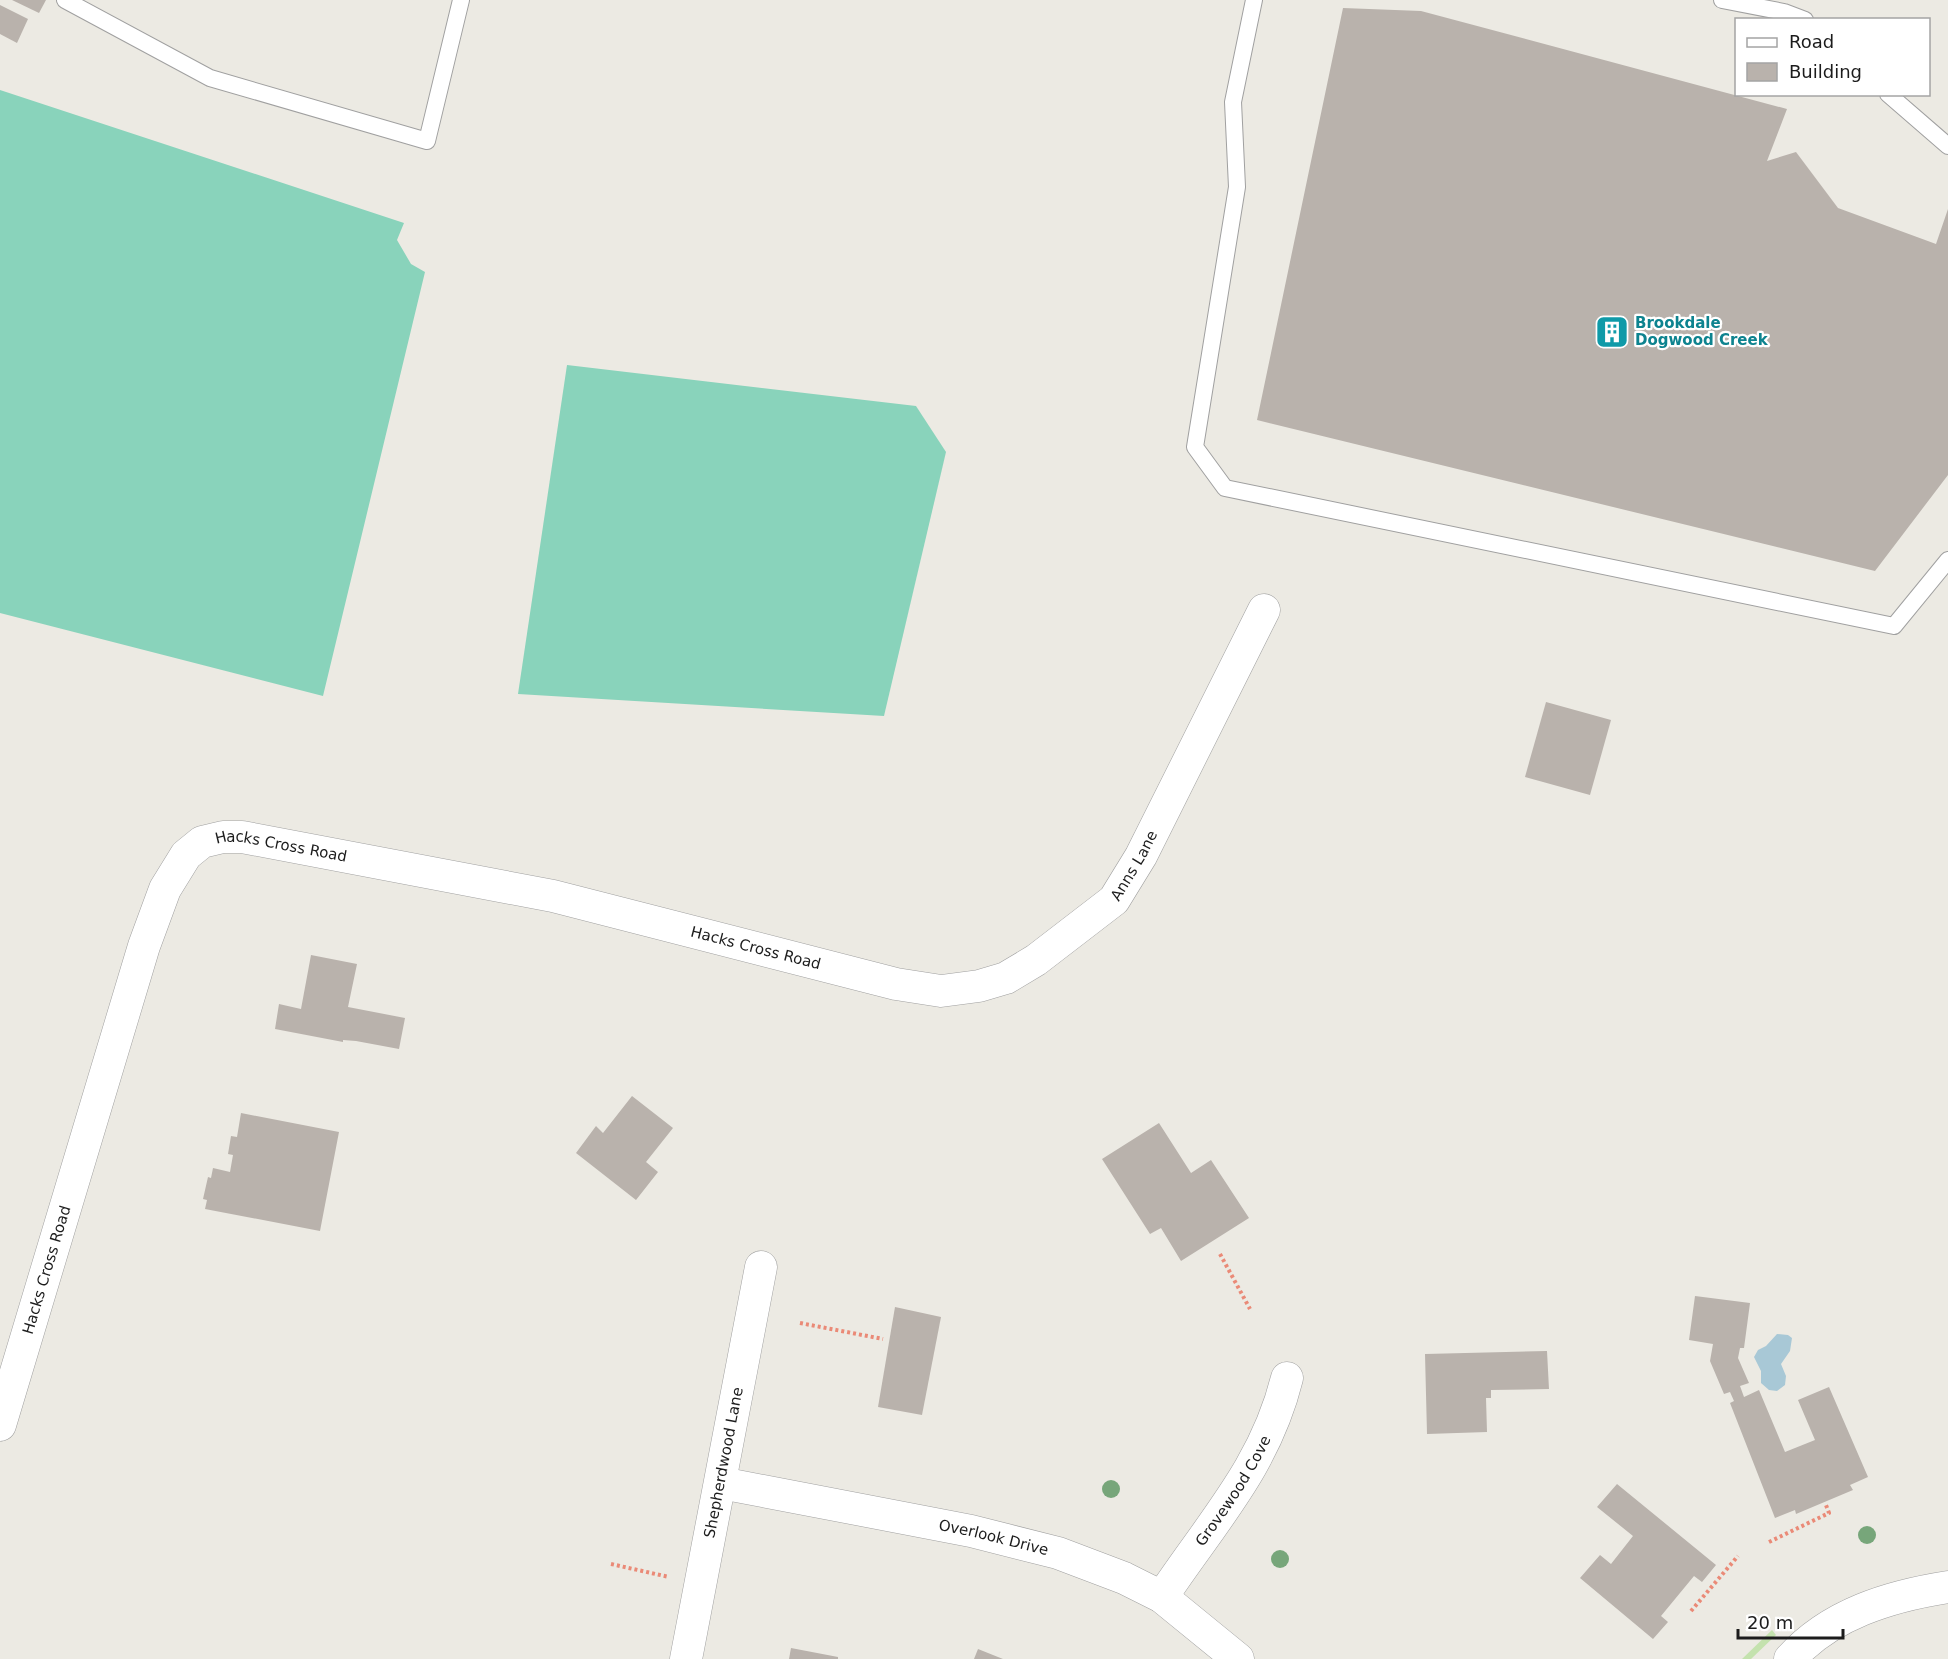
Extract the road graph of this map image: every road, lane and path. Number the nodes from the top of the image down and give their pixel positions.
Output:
1 (65, 0) edge
2 (461, 0) edge
3 (1254, 0) edge
4 (1722, 0) edge
5 (1800, 18) edge
6 (1890, 96) edge
7 (1948, 146) edge
8 (1948, 560) edge
9 (1264, 610) dead end
10 (896, 984) joint
11 (1220, 1254) dead end
12 (761, 1267) dead end
13 (1250, 1309) dead end
14 (801, 1323) dead end
15 (883, 1339) dead end
16 (1287, 1378) dead end
17 (0, 1425) edge
18 (720, 1483) junction
19 (1826, 1504) dead end
20 (1769, 1542) dead end
21 (1738, 1556) dead end
22 (611, 1564) dead end
23 (676, 1579) dead end
24 (1948, 1587) edge
25 (1162, 1598) junction
26 (1691, 1611) dead end
27 (686, 1659) edge
28 (1238, 1659) edge
29 (1790, 1659) edge

1 - 2 lane
3 - 8 lane
4 - 5 lane
6 - 7 lane
9 - 10 street, Anns Lane
10 - 17 street, Hacks Cross Road
11 - 13 path
12 - 18 street, Shepherdwood Lane
14 - 15 path
16 - 25 street, Grovewood Cove
18 - 25 street, Overlook Drive
18 - 27 street, Shepherdwood Lane
19 - 20 path
21 - 26 path
22 - 23 path
24 - 29 street
25 - 28 street, Overlook Drive

